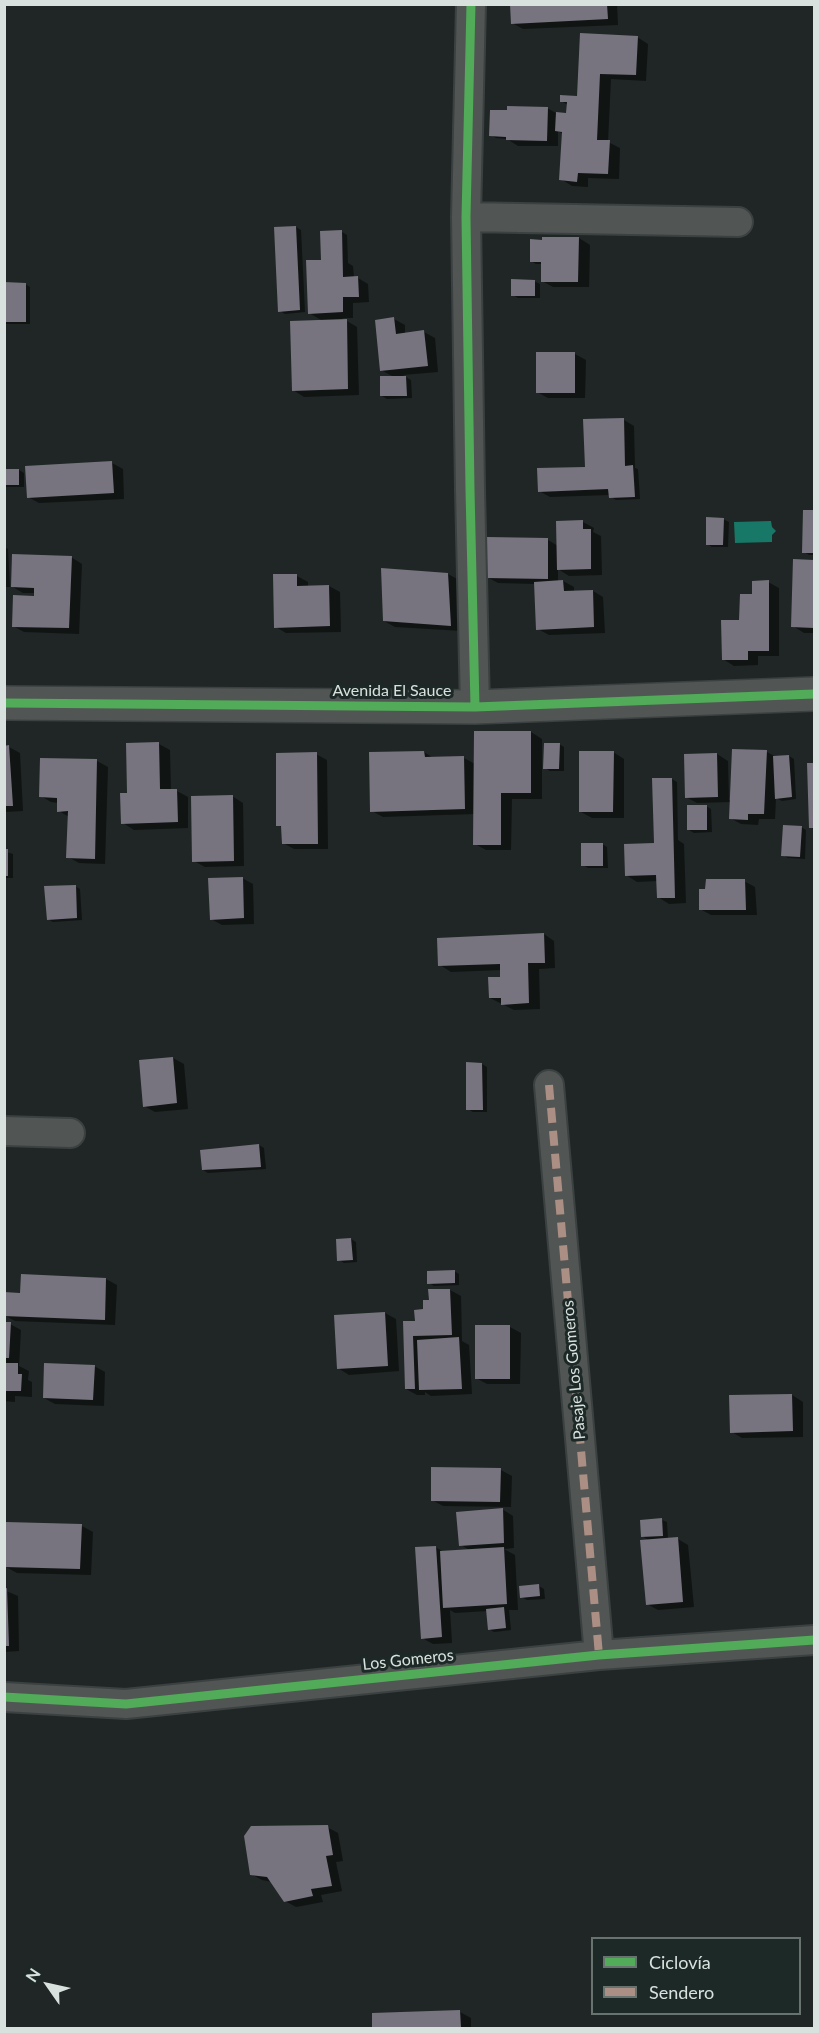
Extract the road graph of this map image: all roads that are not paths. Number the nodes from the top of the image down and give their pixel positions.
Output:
1 (471, 4) edge
2 (466, 218) junction
3 (738, 222) dead end
4 (814, 694) edge
5 (4, 704) edge
6 (475, 707) junction
7 (549, 1085) dead end
8 (4, 1131) edge
9 (70, 1133) dead end
10 (814, 1640) edge
11 (598, 1655) junction
12 (4, 1697) edge

1 - 2 street
2 - 3 street
2 - 6 street
4 - 6 street, Avenida El Sauce
5 - 6 street, Avenida El Sauce
7 - 11 street, Pasaje Los Gomeros
8 - 9 street
10 - 11 street, Los Gomeros
11 - 12 street, Los Gomeros

